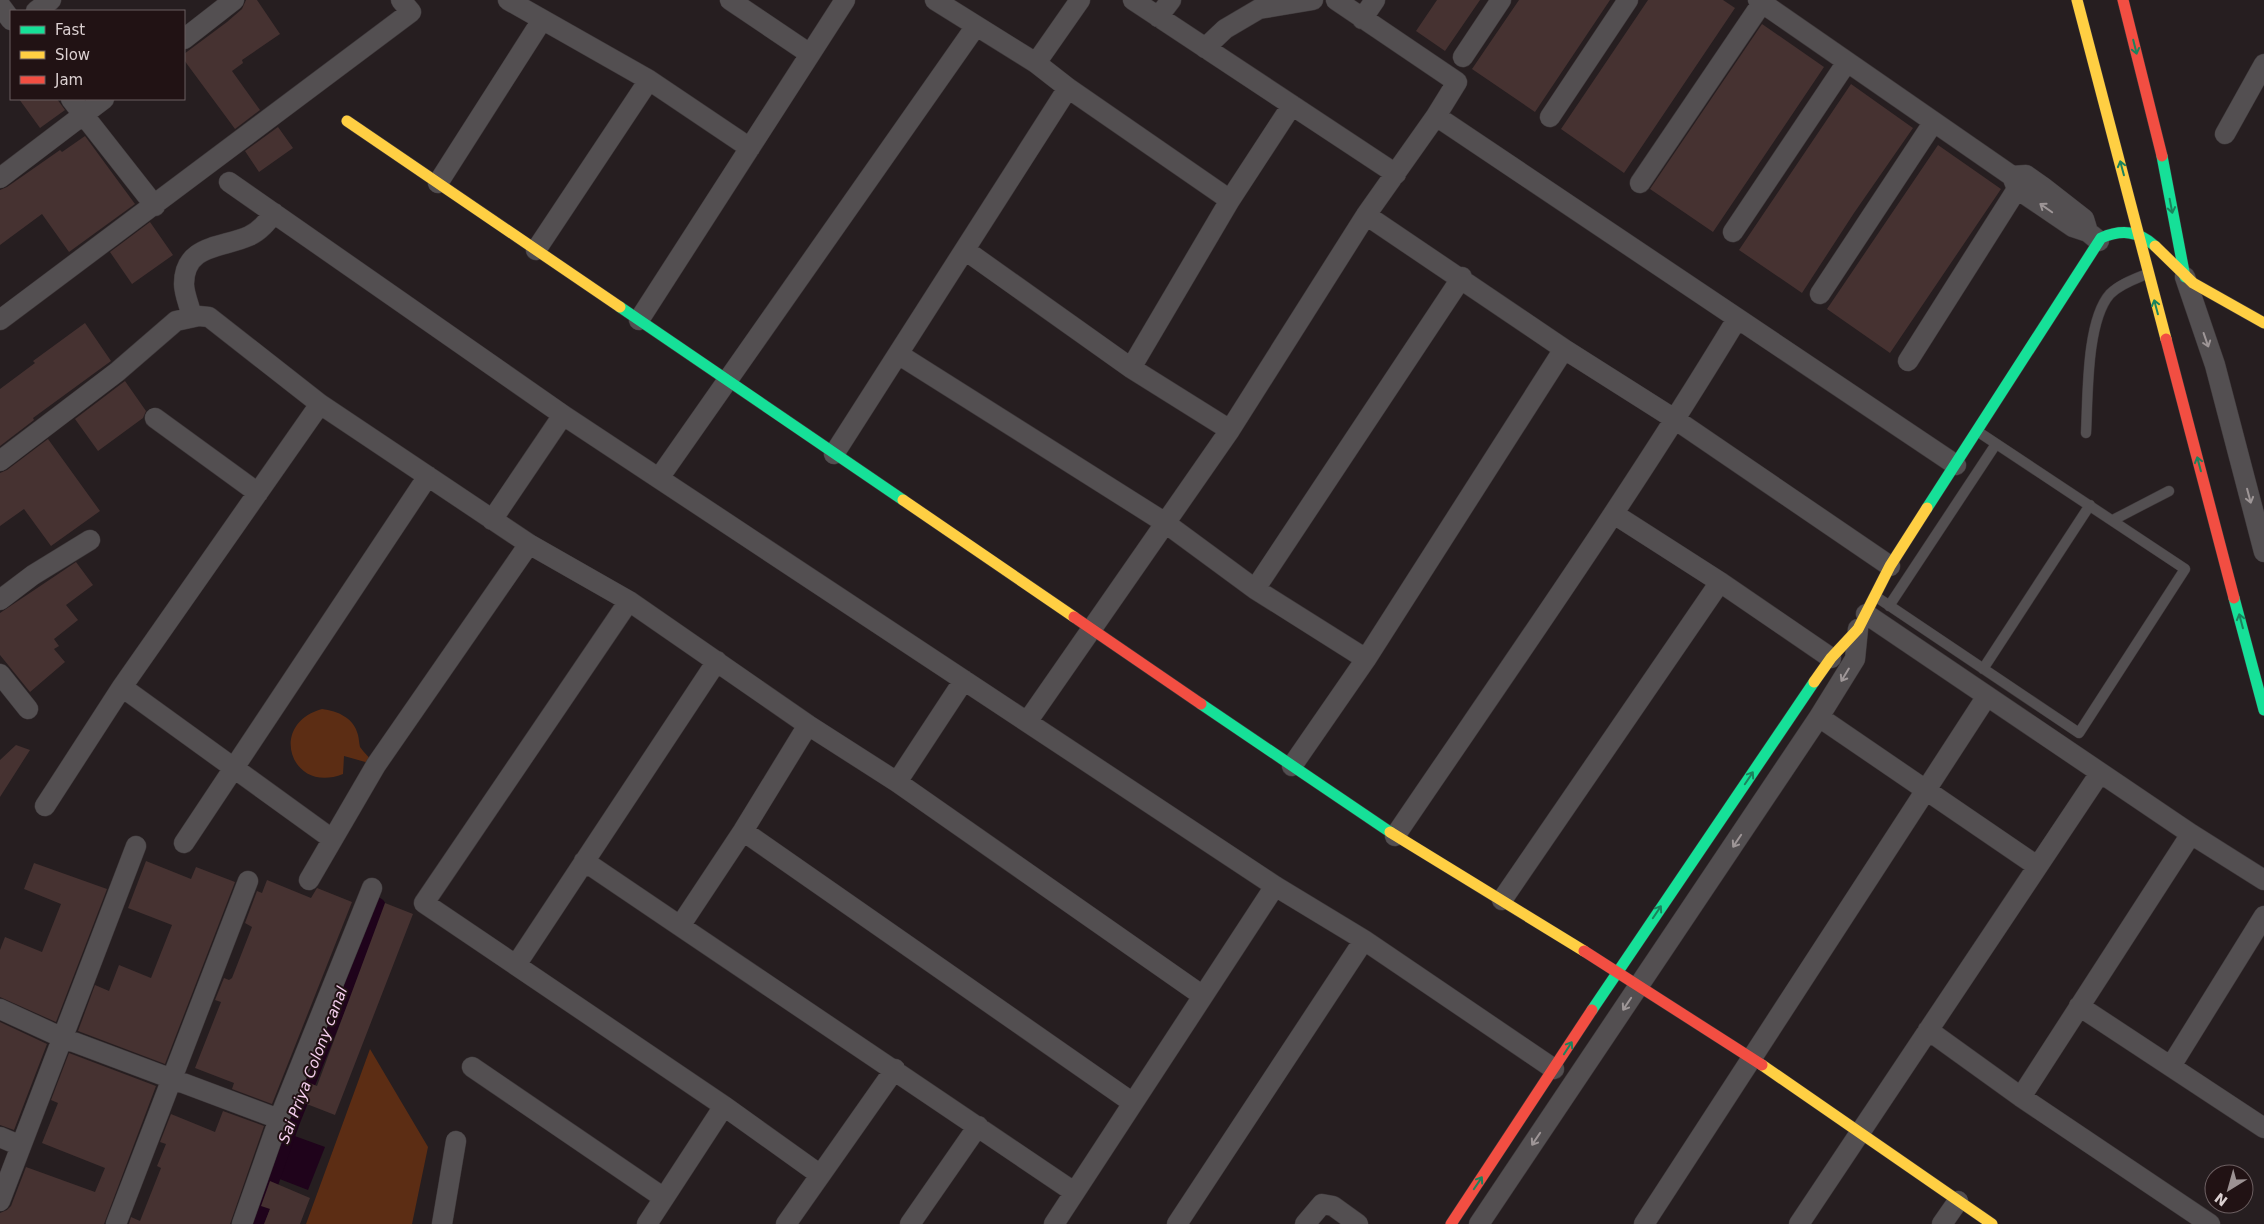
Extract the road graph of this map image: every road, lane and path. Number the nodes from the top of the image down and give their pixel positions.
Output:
1 (51, 0) edge
2 (234, 0) edge
3 (508, 0) edge
4 (730, 0) edge
5 (845, 0) edge
6 (935, 0) edge
7 (1080, 0) edge
8 (1133, 0) edge
9 (1171, 0) edge
10 (1313, 0) edge
11 (1336, 0) edge
12 (1375, 0) edge
13 (1501, 0) edge
14 (1628, 0) edge
15 (2076, 0) edge
16 (2123, 0) edge
17 (404, 1) edge
18 (1762, 1) edge
19 (1255, 4) edge
20 (0, 5) edge
21 (37, 10) edge
22 (1158, 17) junction
23 (10, 19) edge
24 (1362, 19) junction
25 (542, 20) junction
26 (976, 26) junction
27 (185, 38) edge
28 (1205, 48) junction
29 (810, 54) junction
30 (1463, 58) dead end
31 (1847, 62) junction
32 (1036, 63) junction
33 (2264, 64) edge
34 (649, 80) junction
35 (1068, 88) junction
36 (72, 100) edge
37 (103, 100) edge
38 (1292, 105) junction
39 (83, 115) junction
40 (1436, 116) junction
41 (1550, 116) dead end
42 (347, 121) dead end
43 (1933, 122) junction
44 (2225, 134) dead end
45 (750, 148) junction
46 (1396, 174) junction
47 (0, 178) edge
48 (230, 182) dead end
49 (1640, 182) dead end
50 (2015, 182) junction
51 (438, 183) junction
52 (1230, 200) junction
53 (155, 206) junction
54 (274, 213) junction
55 (1366, 214) junction
56 (1733, 232) dead end
57 (2136, 233) junction
58 (2094, 237) junction
59 (536, 250) junction
60 (965, 250) junction
61 (2147, 274) junction
62 (2185, 277) junction
63 (1462, 278) junction
64 (1820, 294) dead end
65 (192, 318) junction
66 (1737, 318) junction
67 (0, 320) edge
68 (639, 320) junction
69 (2264, 323) edge
70 (1564, 349) junction
71 (898, 354) junction
72 (1908, 362) dead end
73 (1131, 368) junction
74 (727, 380) junction
75 (320, 404) junction
76 (563, 415) junction
77 (155, 418) dead end
78 (1676, 420) junction
79 (1230, 430) junction
80 (1977, 432) junction
81 (2086, 433) dead end
82 (1996, 444) junction
83 (834, 454) junction
84 (0, 460) edge
85 (1956, 465) junction
86 (428, 476) junction
87 (659, 478) junction
88 (2169, 491) dead end
89 (258, 493) junction
90 (2090, 505) junction
91 (1614, 514) junction
92 (492, 520) junction
93 (2112, 520) junction
94 (1164, 522) junction
95 (90, 540) dead end
96 (529, 544) junction
97 (2264, 552) edge
98 (1890, 566) junction
99 (1720, 582) junction
100 (1256, 589) junction
101 (1874, 596) junction
102 (0, 600) edge
103 (629, 601) junction
104 (1889, 606) junction
105 (1862, 622) junction
106 (1092, 629) junction
107 (1831, 658) junction
108 (1366, 659) junction
109 (717, 661) junction
110 (2259, 664) edge
111 (1983, 669) junction
112 (0, 674) edge
113 (964, 680) junction
114 (122, 687) junction
115 (1987, 696) junction
116 (28, 709) dead end
117 (2264, 710) edge
118 (1819, 717) junction
119 (1027, 722) junction
120 (808, 726) junction
121 (1292, 766) junction
122 (234, 768) junction
123 (2100, 772) junction
124 (897, 782) junction
125 (1925, 791) junction
126 (45, 806) dead end
127 (743, 831) junction
128 (2191, 834) junction
129 (1395, 836) junction
130 (332, 839) junction
131 (184, 843) dead end
132 (136, 846) dead end
133 (584, 861) junction
134 (2037, 866) junction
135 (309, 880) dead end
136 (2264, 880) edge
137 (248, 881) dead end
138 (1275, 886) junction
139 (372, 888) dead end
140 (1502, 900) junction
141 (2264, 916) edge
142 (680, 926) junction
143 (1364, 940) junction
144 (516, 965) junction
145 (1617, 972) junction
146 (1641, 986) junction
147 (1203, 996) junction
148 (2079, 1006) junction
149 (0, 1009) edge
150 (1928, 1030) junction
151 (63, 1038) junction
152 (1752, 1058) junction
153 (2172, 1066) junction
154 (472, 1067) dead end
155 (894, 1069) junction
156 (1554, 1069) junction
157 (172, 1078) junction
158 (2021, 1097) junction
159 (1133, 1103) junction
160 (724, 1106) junction
161 (279, 1119) junction
162 (978, 1126) junction
163 (2264, 1128) edge
164 (1860, 1133) junction
165 (0, 1137) edge
166 (456, 1141) dead end
167 (21, 1146) junction
168 (819, 1174) junction
169 (1074, 1192) junction
170 (664, 1198) junction
171 (0, 1201) edge
172 (1958, 1201) junction
173 (116, 1224) edge
174 (242, 1224) edge
175 (442, 1224) edge
176 (647, 1224) edge
177 (786, 1224) edge
178 (910, 1224) edge
179 (1054, 1224) edge
180 (1177, 1224) edge
181 (1305, 1224) edge
182 (1358, 1224) edge
183 (1451, 1224) edge
184 (1479, 1224) edge
185 (1644, 1224) edge
186 (1798, 1224) edge
187 (1942, 1224) edge
188 (1992, 1224) edge
189 (2210, 1224) edge

1 - 21 street
2 - 27 street
3 - 25 street
4 - 29 street
5 - 29 street
6 - 26 street
7 - 32 street
8 - 22 street
9 - 22 street
10 - 19 street
11 - 24 street
12 - 24 street
13 - 30 street
14 - 41 street
57 -> 15 street
16 -> 62 street
17 - 53 street
18 - 31 street
18 - 49 street
19 - 28 street
20 - 23 street
22 - 28 street
24 - 40 street
25 - 34 street
25 - 51 street
26 - 32 street
26 - 74 street
28 - 38 street
29 - 45 street
31 - 43 street
31 - 56 street
32 - 35 street
33 - 44 street
34 - 45 street
34 - 59 street
35 - 52 street
35 - 60 street
36 - 39 street
37 - 39 street
38 - 46 street
38 - 52 street
39 - 47 street
39 - 53 street
40 - 46 street
40 - 66 street
42 - 51 street
43 - 50 street
43 - 64 street
45 - 68 street
46 - 55 street
48 - 54 street
50 - 58 street
50 - 72 street
51 - 59 street
52 - 73 street
53 - 67 street
54 - 65 street
54 - 76 street
55 - 63 street
55 - 79 street
57 - 58 street
57 - 61 street
57 - 62 street
58 - 80 street
59 - 68 street
60 - 71 street
60 - 73 street
61 - 81 lane
110 -> 61 street
62 - 69 street
62 -> 97 street
63 - 70 street
63 - 100 street
65 - 75 street
65 - 84 street
66 - 78 street
66 - 85 street
68 - 74 street
70 - 78 street
70 - 108 street
71 - 83 street
71 - 94 street
73 - 79 street
74 - 83 street
74 - 87 street
75 - 86 street
75 - 89 street
76 - 87 street
76 - 92 street
77 - 89 street
78 - 91 street
78 - 98 street
79 - 94 street
80 - 82 lane
80 - 85 street
82 - 90 lane
82 - 104 lane
83 - 106 street
85 - 98 street
86 - 92 street
86 - 122 street
87 - 113 street
88 - 93 lane
89 - 114 street
90 - 93 lane
90 - 111 lane
91 - 99 street
91 - 129 street
92 - 96 street
93 - 111 lane
94 - 100 street
94 - 106 street
95 - 102 street
96 - 103 street
96 - 130 street
98 - 101 street
99 - 107 street
99 - 140 street
100 - 108 street
101 - 104 lane
101 - 105 street
103 - 109 street
103 - 144 street
104 - 111 lane
105 - 107 street
105 - 115 street
105 -> 118 street
106 - 119 street
106 - 121 street
145 -> 107 street
108 - 121 street
109 - 120 street
109 - 133 street
110 - 117 street
112 - 116 street
113 - 119 street
113 - 124 street
114 - 122 street
114 - 126 street
115 - 123 street
115 - 125 street
118 - 125 street
118 -> 146 street
119 - 138 street
120 - 124 street
120 - 127 street
121 - 129 street
122 - 130 street
122 - 131 street
123 - 128 street
123 - 134 street
124 - 147 street
125 - 134 street
125 - 152 street
127 - 142 street
127 - 159 street
128 - 136 street
128 - 148 street
129 - 140 street
130 - 135 street
132 - 151 street
133 - 142 street
133 - 144 street
134 - 150 street
137 - 157 street
138 - 143 street
138 - 147 street
139 - 161 street
140 - 145 street
141 - 153 street
142 - 155 street
143 - 156 street
143 - 180 street
144 - 160 street
145 - 146 street
156 -> 145 street
146 - 152 street
146 -> 184 street
147 - 159 street
148 - 153 street
148 - 158 street
149 - 151 street
150 - 158 street
150 - 164 street
151 - 157 street
151 - 167 street
152 - 164 street
152 - 185 street
153 - 163 street
154 - 170 street
155 - 162 street
155 - 168 street
183 -> 156 street
157 - 161 street
157 - 173 street
158 - 189 street
159 - 169 street
160 - 168 street
160 - 170 street
161 - 174 street
162 - 169 street
162 - 178 street
164 - 172 street
164 - 186 street
165 - 167 street
166 - 175 street
167 - 171 street
168 - 177 street
169 - 179 street
170 - 176 street
172 - 187 street
172 - 188 street
181 - 182 street

